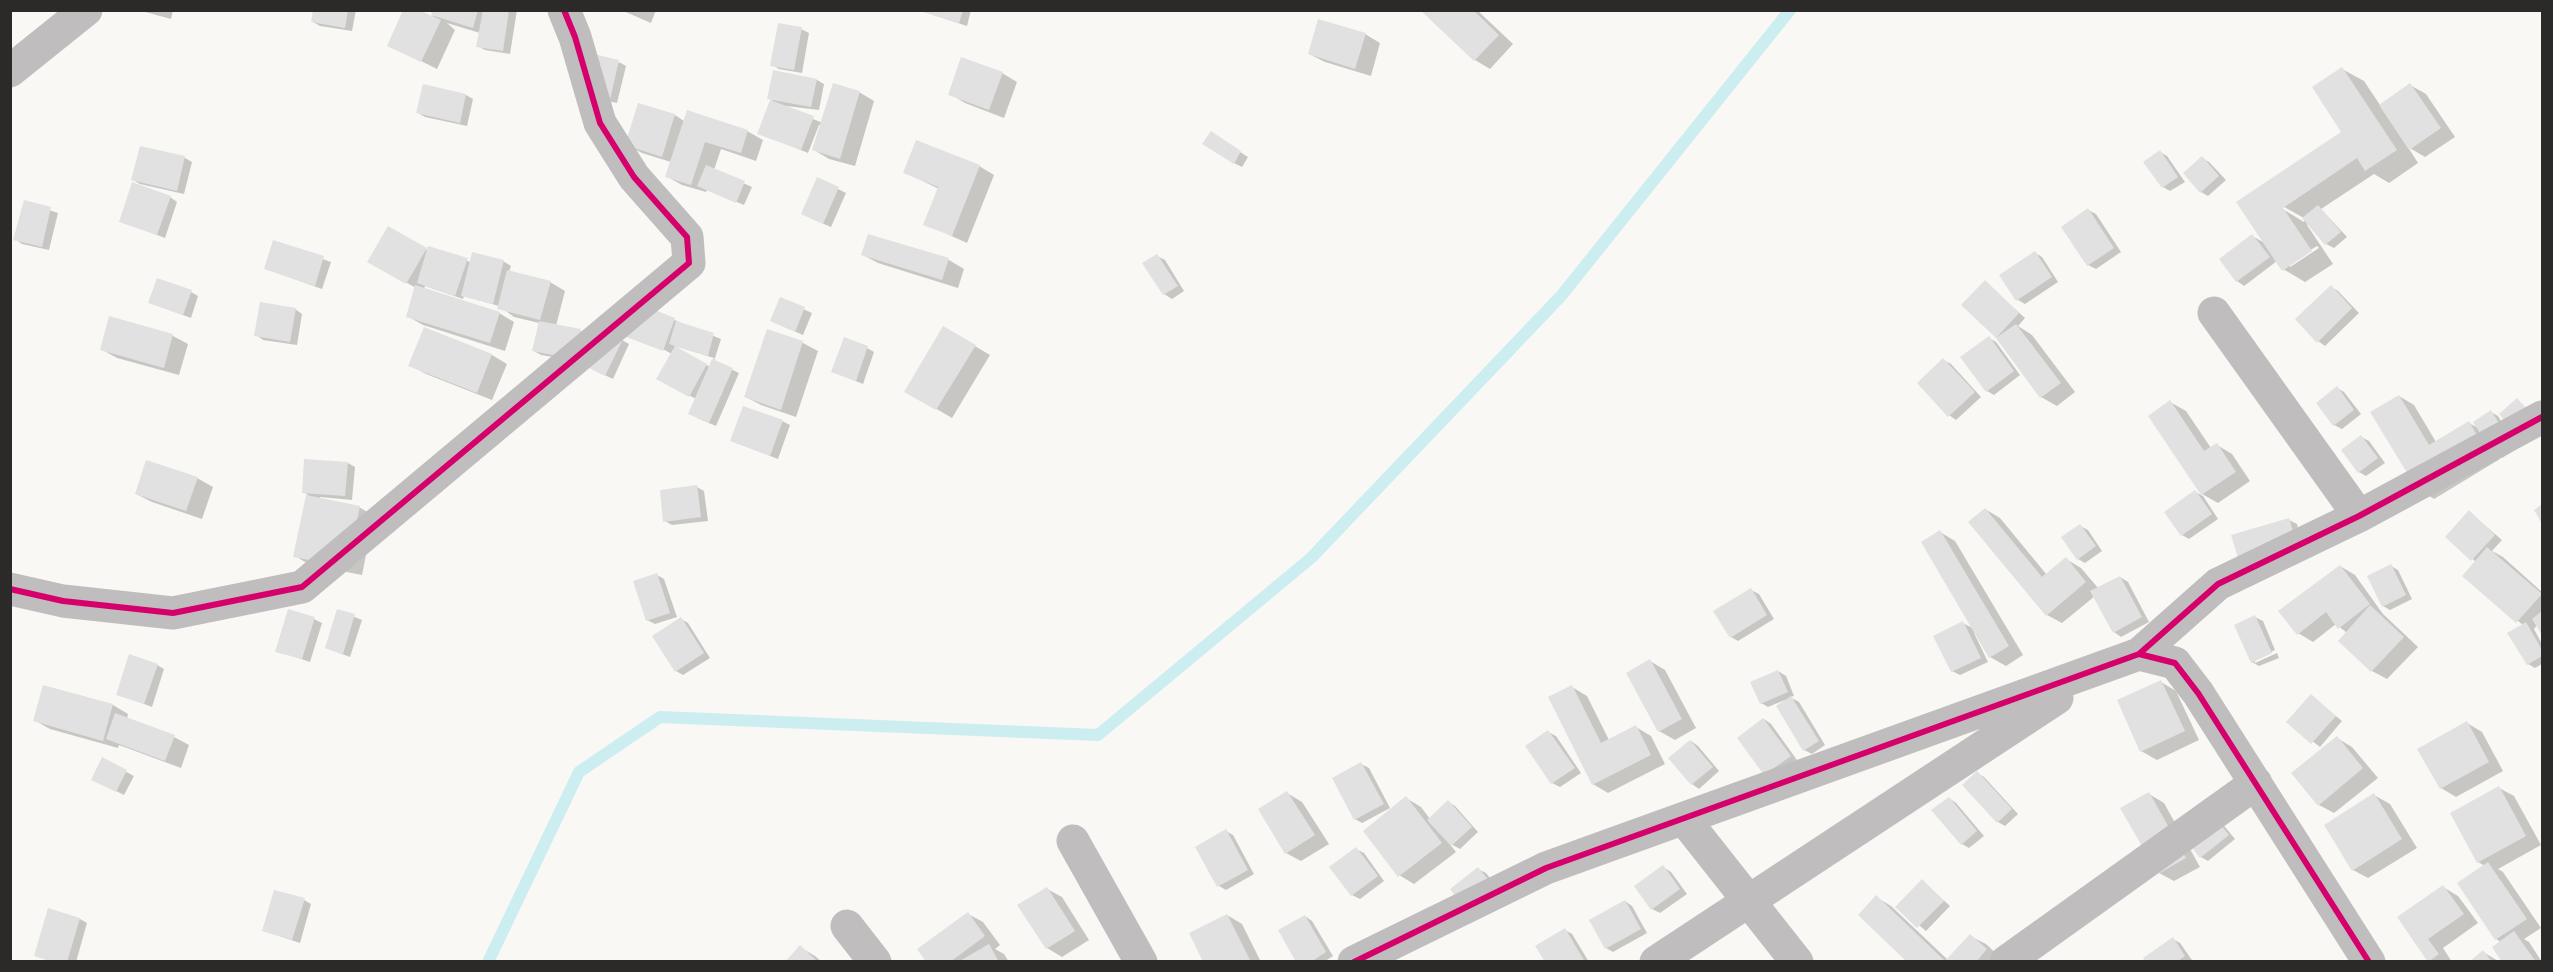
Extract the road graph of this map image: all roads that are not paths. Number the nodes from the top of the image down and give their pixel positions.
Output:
1 (86, 10) edge
2 (564, 10) edge
3 (10, 71) edge
4 (2214, 313) dead end
5 (2542, 417) edge
6 (2359, 516) junction
7 (10, 589) edge
8 (2139, 654) junction
9 (2104, 667) junction
10 (2256, 783) junction
11 (1684, 819) junction
12 (1073, 841) dead end
13 (1748, 901) junction
14 (847, 926) dead end
15 (875, 962) edge
16 (1141, 962) edge
17 (1354, 962) edge
18 (1656, 962) edge
19 (1797, 962) edge
20 (2006, 962) edge
21 (2369, 962) edge

1 - 3 street
2 - 7 street
4 - 6 street
5 - 6 street
6 - 8 street
8 - 9 street
8 - 10 street
9 - 11 street
9 - 13 street
10 - 20 street
10 - 21 street
11 - 13 street
11 - 17 street
12 - 16 street
13 - 18 street
13 - 19 street
14 - 15 street

